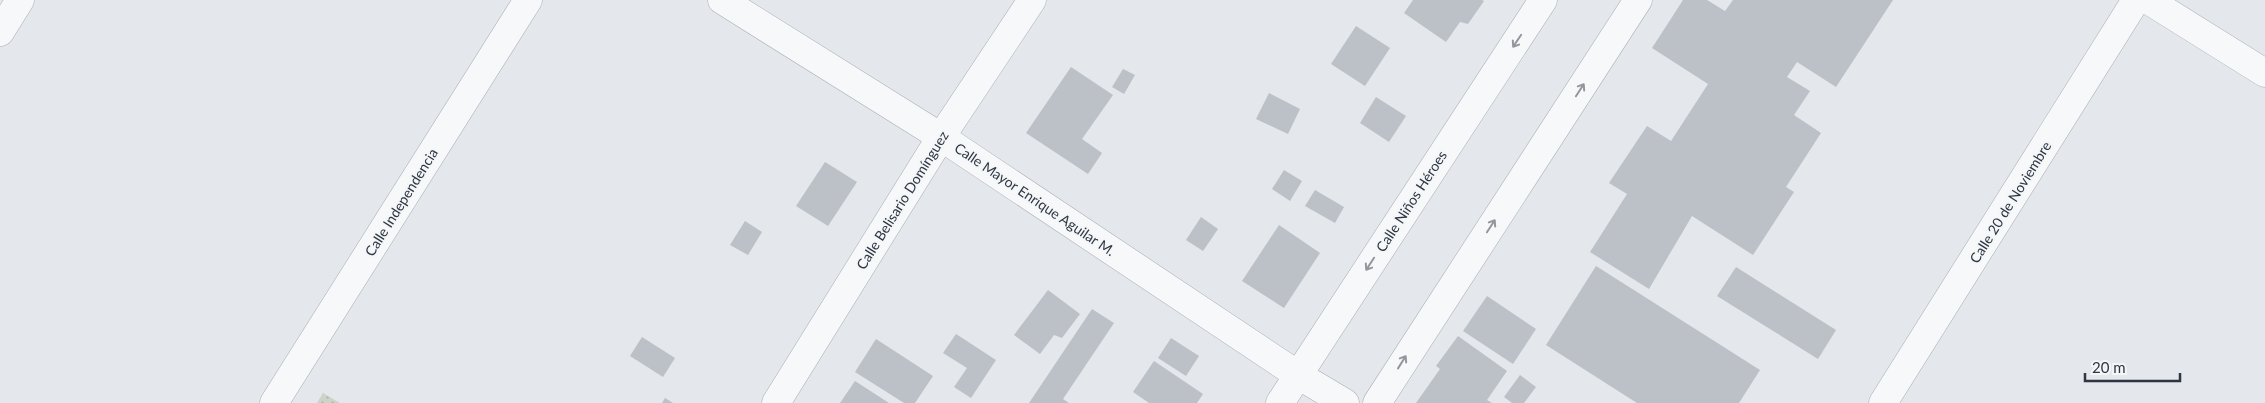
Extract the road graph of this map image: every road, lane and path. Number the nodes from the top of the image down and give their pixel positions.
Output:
1 (20, 0) edge
2 (528, 0) edge
3 (722, 0) edge
4 (1032, 0) edge
5 (1544, 0) edge
6 (1638, 0) edge
7 (2136, 0) edge
8 (2148, 0) edge
9 (0, 32) edge
10 (2265, 73) edge
11 (941, 137) junction
12 (1298, 375) junction
13 (274, 403) edge
14 (776, 403) edge
15 (1280, 403) edge
16 (1345, 403) edge
17 (1376, 403) edge
18 (1883, 403) edge

1 - 9 street
2 - 13 street, Calle Independencia
3 - 11 street, Calle Mayor Enrique Aguilar M.
4 - 11 street, Calle Belisario Domínguez
5 -> 12 street, Calle Niños Héroes
17 -> 6 street
7 - 18 street, Calle 20 de Noviembre
8 - 10 street
11 - 12 street, Calle Mayor Enrique Aguilar M.
11 - 14 street, Calle Belisario Domínguez
12 - 15 street, Calle Niños Héroes
12 - 16 street, Calle Mayor Enrique Aguilar M.

